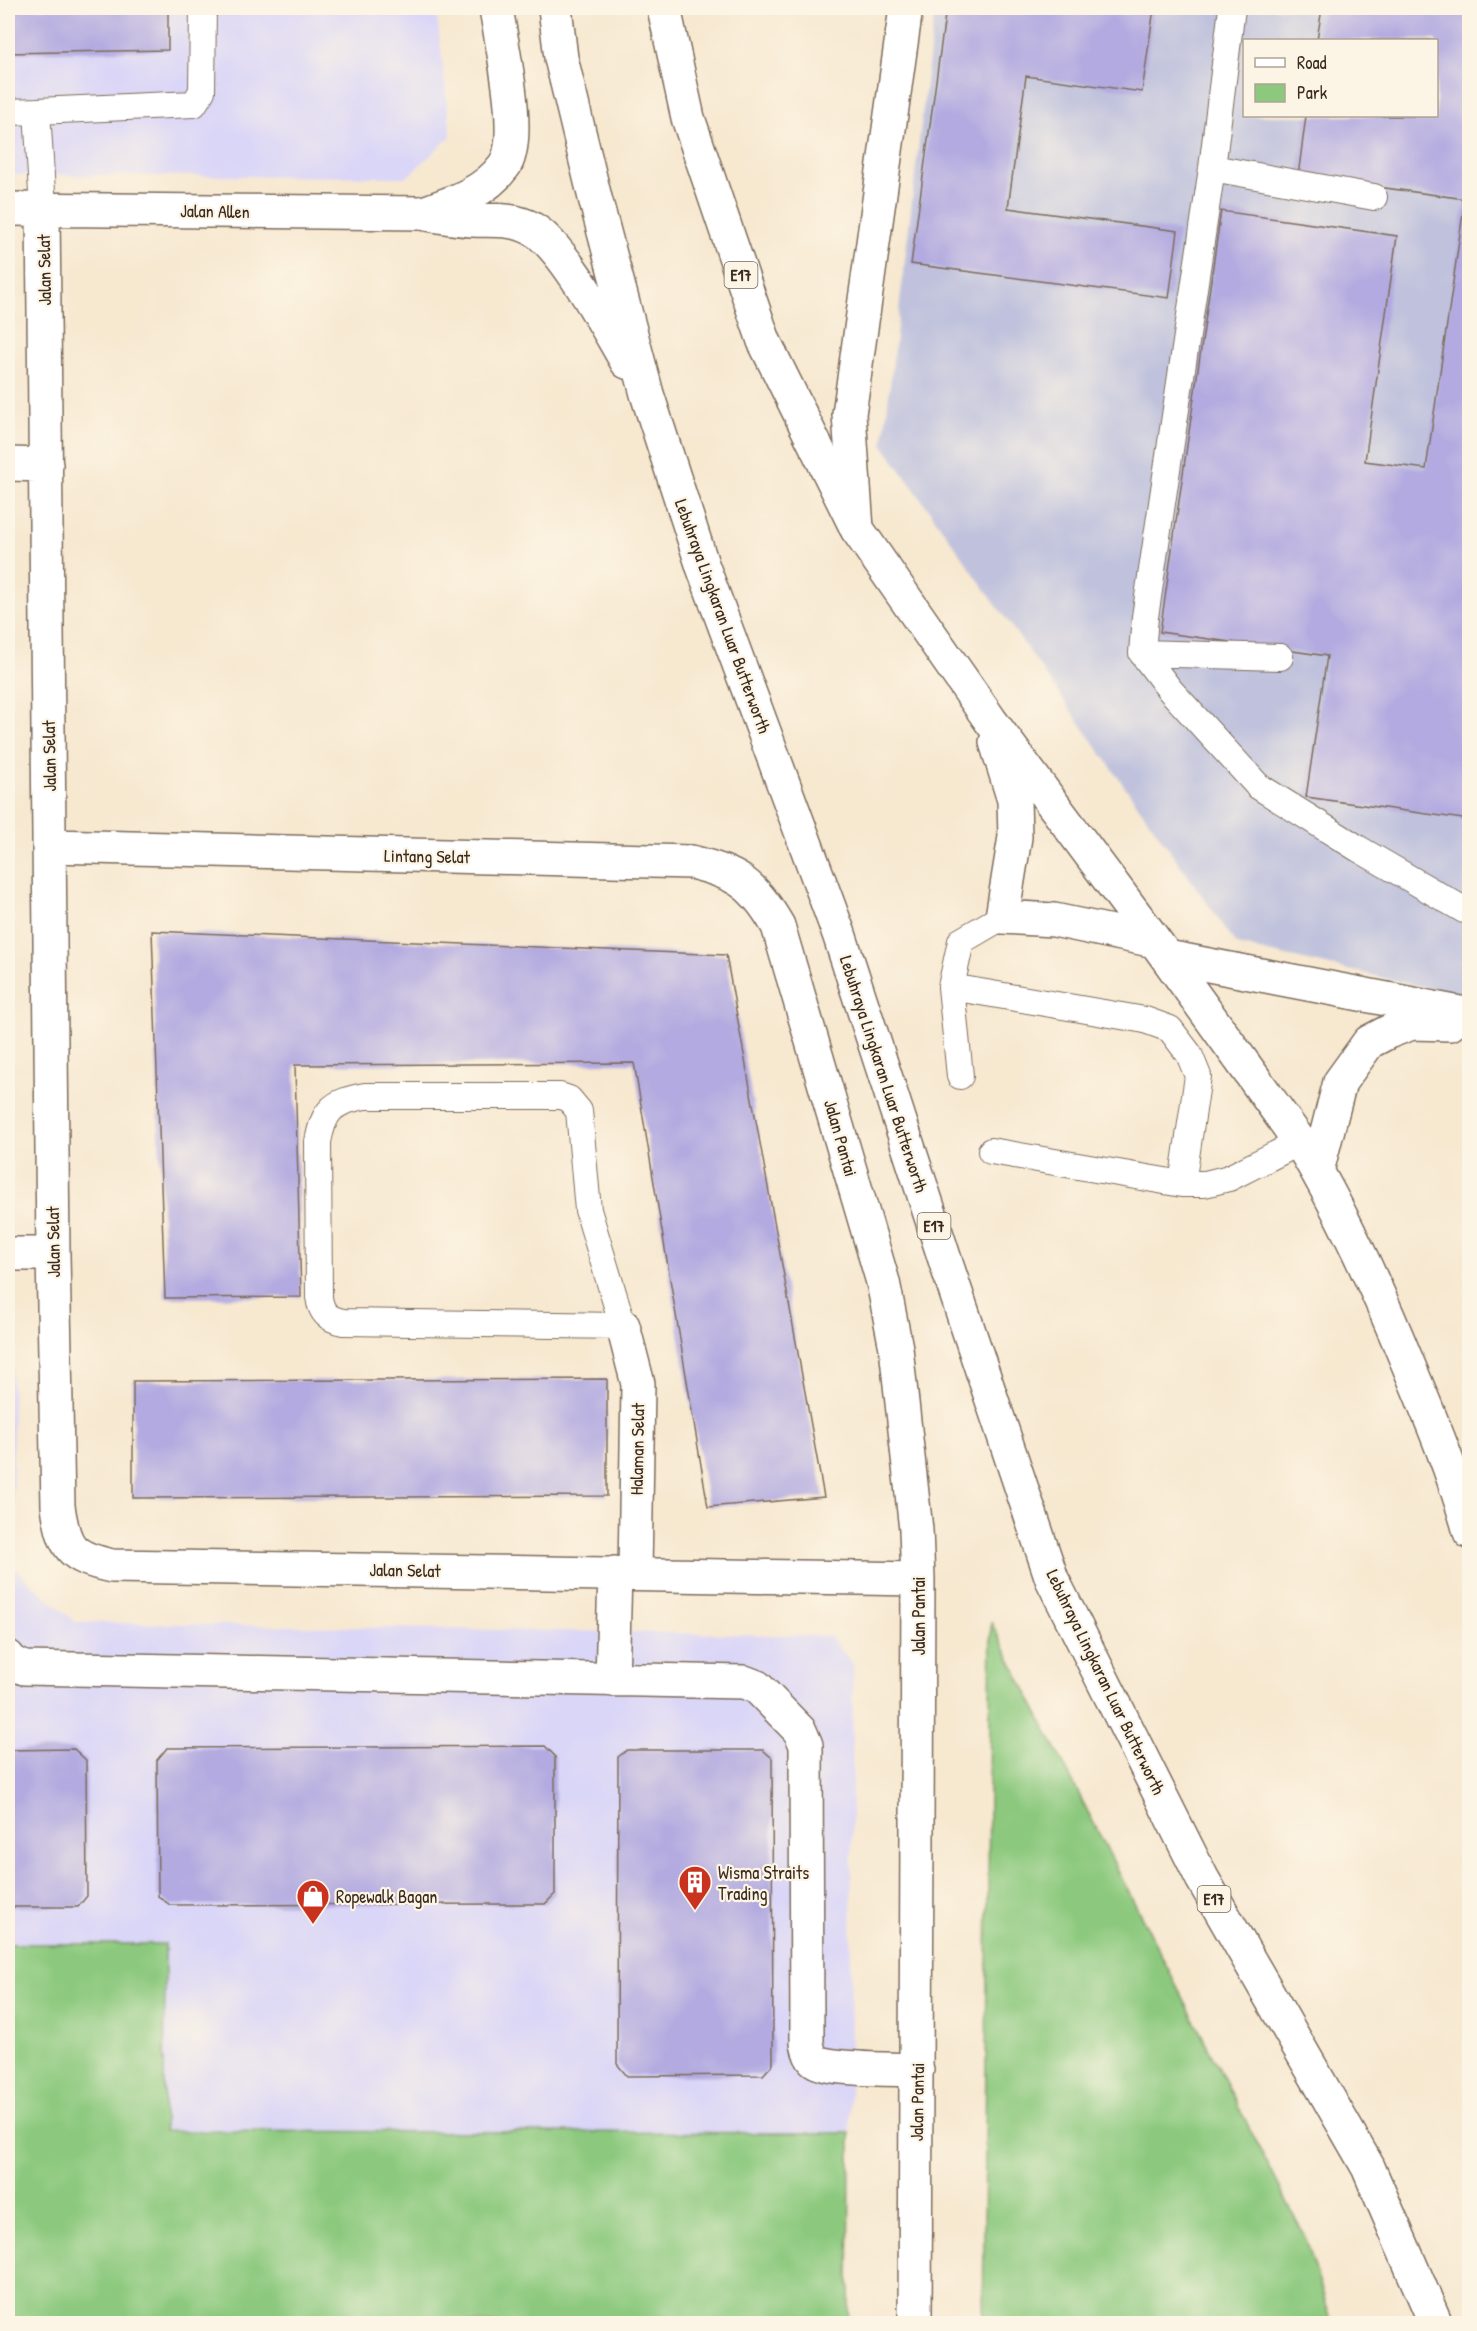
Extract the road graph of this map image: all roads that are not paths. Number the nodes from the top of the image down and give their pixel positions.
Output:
1 (203, 8) edge
2 (496, 8) edge
3 (549, 8) edge
4 (555, 8) edge
5 (664, 8) edge
6 (906, 8) edge
7 (1232, 8) edge
8 (561, 58) junction
9 (37, 111) junction
10 (8, 112) edge
11 (1212, 168) junction
12 (1374, 197) dead end
13 (8, 209) edge
14 (43, 209) junction
15 (422, 213) junction
16 (647, 394) junction
17 (8, 464) edge
18 (46, 465) junction
19 (857, 529) junction
20 (1142, 653) junction
21 (1280, 657) dead end
22 (990, 720) junction
23 (50, 846) junction
24 (1470, 911) edge
25 (1002, 917) junction
26 (778, 926) joint
27 (1161, 949) junction
28 (951, 987) junction
29 (1470, 1015) edge
30 (1470, 1025) edge
31 (960, 1076) dead end
32 (1300, 1142) junction
33 (991, 1151) dead end
34 (1317, 1171) junction
35 (1182, 1184) junction
36 (8, 1254) edge
37 (53, 1254) junction
38 (623, 1326) junction
39 (1470, 1532) edge
40 (625, 1574) junction
41 (918, 1579) junction
42 (8, 1657) edge
43 (612, 1680) junction
44 (917, 2070) junction
45 (915, 2324) edge
46 (1436, 2324) edge

1 - 9 lane
2 - 15 main road
3 - 8 main road
4 - 8 main road, Lebuhraya Lingkaran Luar Butterworth / E17
5 - 19 main road, E17
6 - 19 main road
7 - 11 lane
8 - 16 main road, Lebuhraya Lingkaran Luar Butterworth / E17
9 - 10 lane
9 - 14 lane, Jalan Selat
11 - 12 lane
11 - 20 lane
13 - 14 main road, Jalan Allen
14 - 15 main road, Jalan Allen
14 - 18 main road, Jalan Selat
15 - 16 main road
16 - 46 main road, Lebuhraya Lingkaran Luar Butterworth / E17
17 - 18 main road
18 - 23 main road, Jalan Selat
19 - 22 main road, E17
20 - 21 lane
20 - 24 lane
22 - 25 main road
22 - 27 main road, E17
23 - 26 main road, Lintang Selat
23 - 37 main road, Jalan Selat
25 - 27 main road
25 - 28 lane
26 - 41 main road, Jalan Pantai
27 - 29 main road
27 - 32 main road, E17
28 - 31 lane
28 - 35 lane
30 - 34 main road
32 - 34 main road, E17
32 - 35 lane
33 - 35 lane
34 - 39 main road, E17
36 - 37 main road
37 - 40 main road, Jalan Selat
38 - 38 lane
38 - 40 main road, Halaman Selat
40 - 41 main road, Jalan Selat
40 - 43 main road, Halaman Selat
41 - 44 main road, Jalan Pantai
42 - 43 main road
43 - 44 main road
44 - 45 main road, Jalan Pantai

